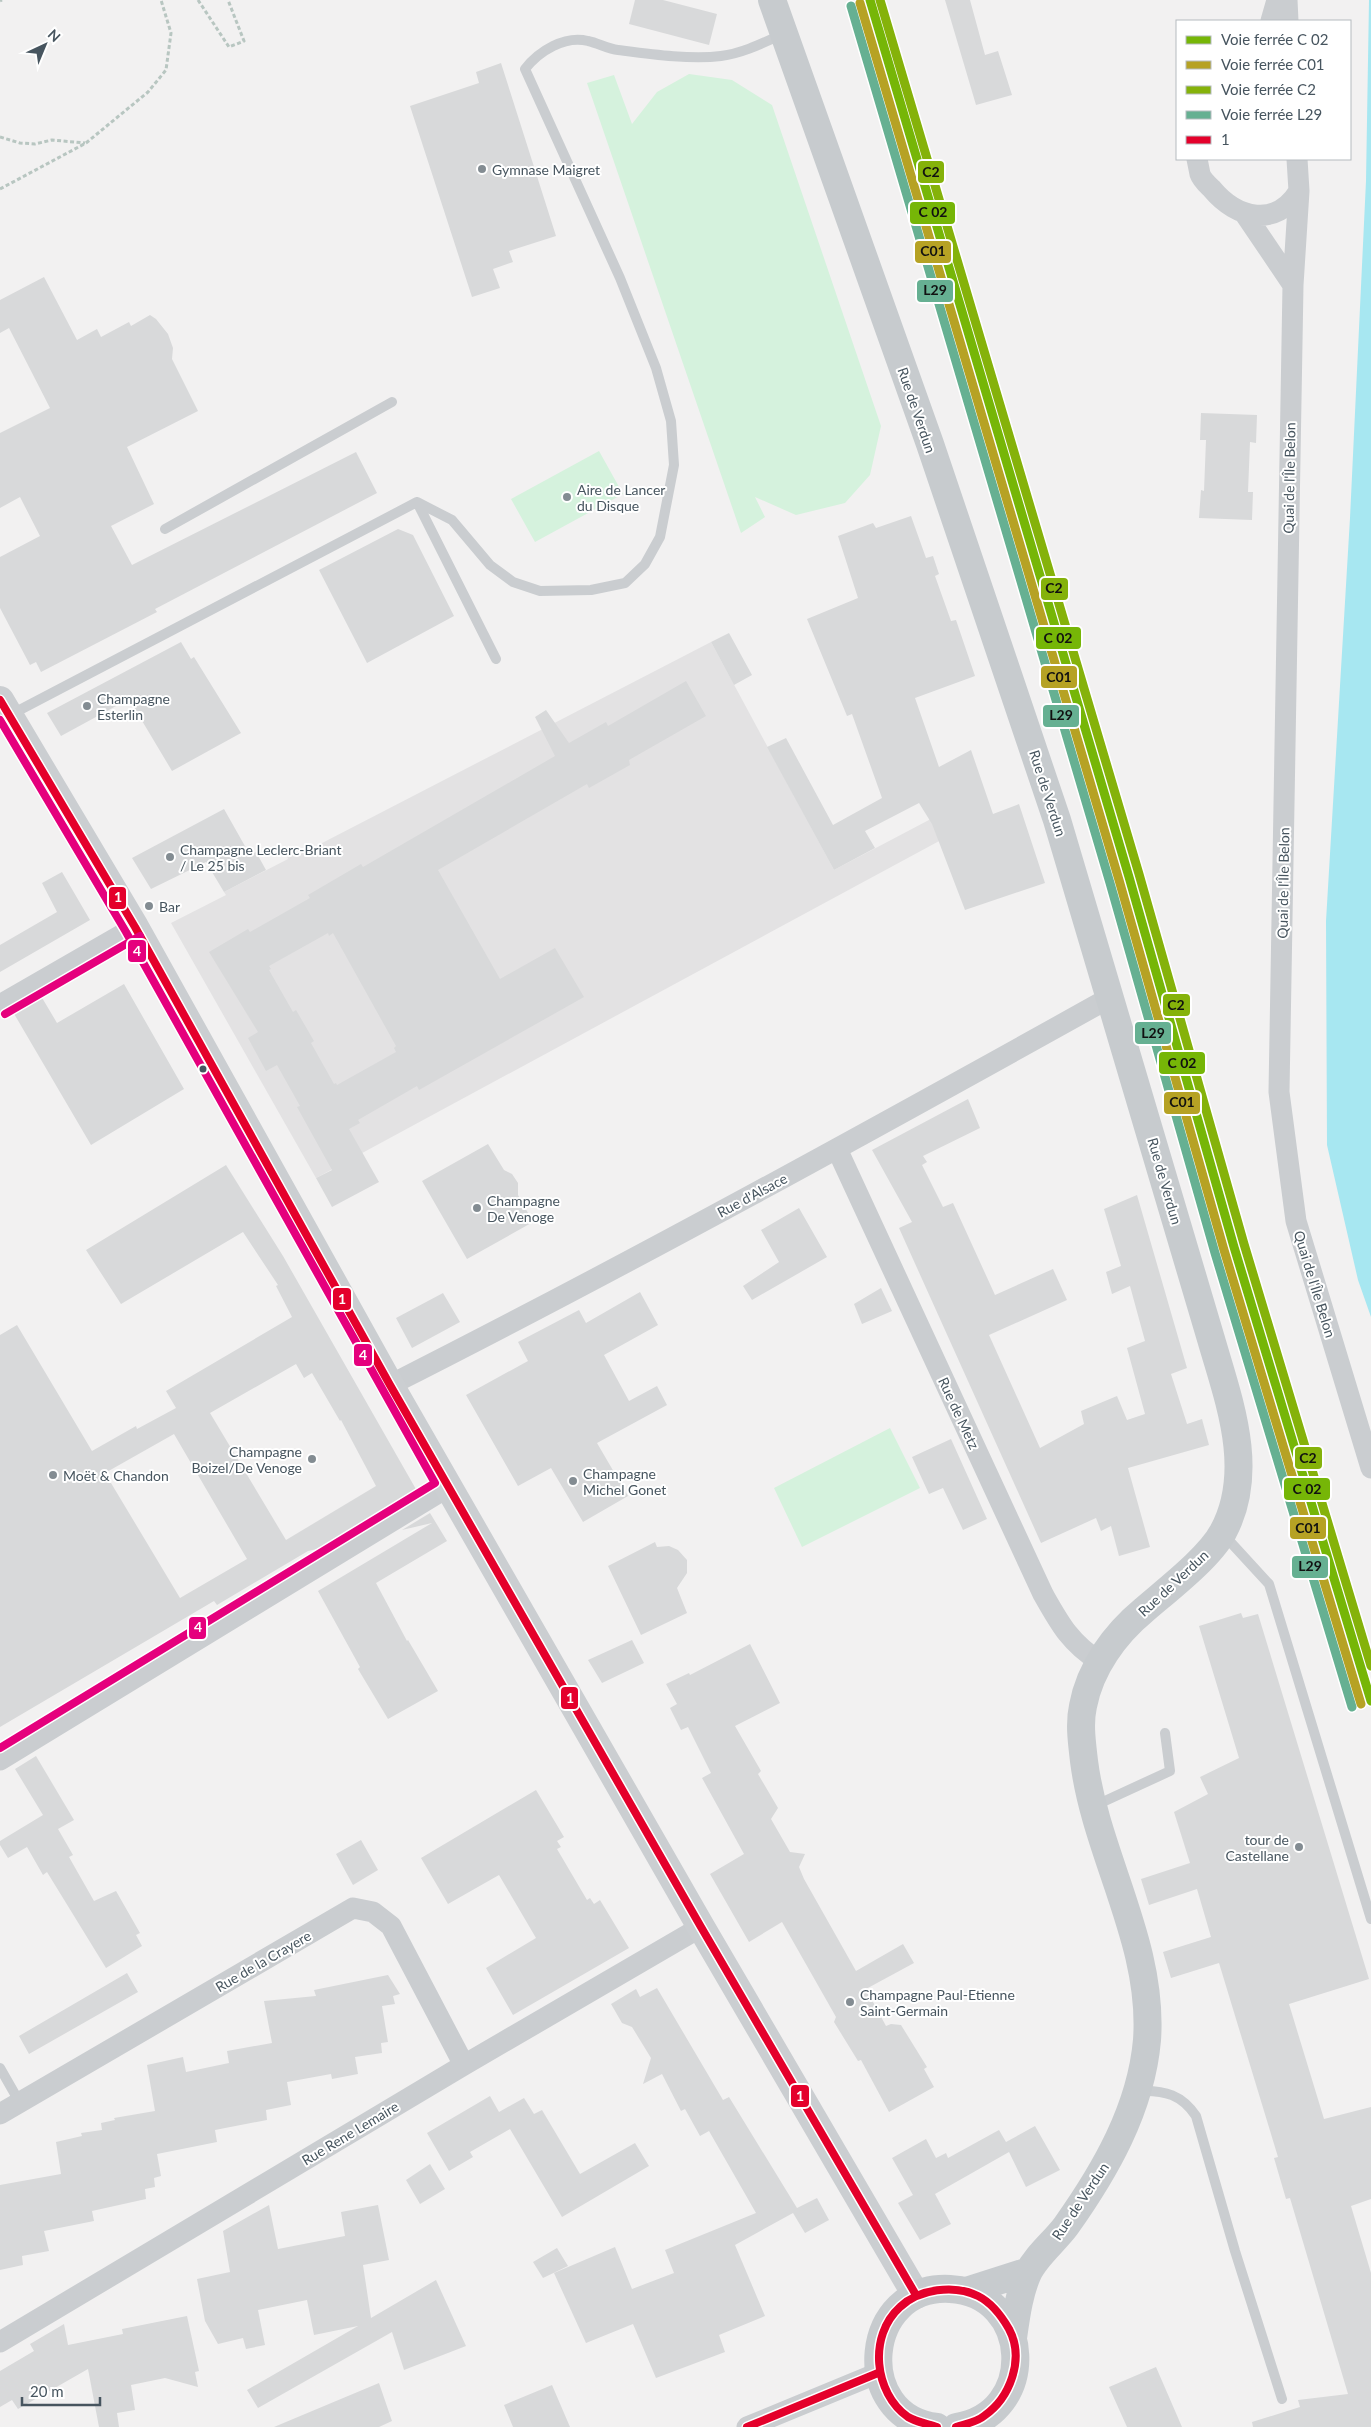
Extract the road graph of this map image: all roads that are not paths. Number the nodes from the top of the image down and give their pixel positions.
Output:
1 (772, 0) edge
2 (780, 0) edge
3 (1278, 0) edge
4 (1287, 0) edge
5 (1271, 20) edge
6 (1288, 20) edge
7 (785, 39) junction
8 (1197, 160) edge
9 (1297, 160) edge
10 (1299, 191) junction
11 (1244, 214) junction
12 (1293, 285) junction
13 (392, 402) dead end
14 (417, 502) junction
15 (165, 529) dead end
16 (496, 659) dead end
17 (5, 708) edge
18 (135, 927) junction
19 (1111, 997) junction
20 (0, 1005) edge
21 (837, 1149) junction
22 (390, 1385) junction
23 (1371, 1468) edge
24 (448, 1487) junction
25 (1222, 1534) junction
26 (1100, 1662) junction
27 (1165, 1733) dead end
28 (0, 1760) edge
29 (1093, 1806) junction
30 (1371, 1918) edge
31 (701, 1927) junction
32 (464, 2065) junction
33 (0, 2068) edge
34 (1136, 2091) junction
35 (20, 2103) junction
36 (0, 2114) edge
37 (1029, 2271) junction
38 (966, 2291) junction
39 (916, 2295) junction
40 (1013, 2338) junction
41 (0, 2342) edge
42 (878, 2373) junction
43 (1008, 2392) junction
44 (1282, 2399) dead end
45 (747, 2427) edge
46 (937, 2427) edge
47 (956, 2427) edge
48 (1007, 2427) edge

1 - 7 main road, Rue de Verdun
2 - 7 main road, Rue de Verdun
3 - 5 street
4 - 6 street
7 - 14 lane
7 - 19 main road, Rue de Verdun
8 - 11 street
9 - 10 street, Quai de l'Île Belon
10 - 11 street
10 - 12 street, Quai de l'Île Belon
11 - 12 street
12 - 23 street, Quai de l'Île Belon
13 - 15 lane
14 - 16 lane
14 - 17 lane
17 - 18 main road
18 - 20 street
18 - 22 main road
19 - 21 street, Rue d'Alsace
19 - 25 main road, Rue de Verdun
21 - 22 street, Rue d'Alsace
21 - 26 street, Rue de Metz
22 - 24 main road
24 - 28 street
24 - 31 main road
25 - 26 main road, Rue de Verdun
25 - 30 lane
26 - 29 main road, Rue de Verdun
27 - 29 lane
29 - 34 main road, Rue de Verdun
31 - 32 street, Rue Rene Lemaire
31 - 39 main road
32 - 35 street, Rue de la Crayere
32 - 41 street, Rue Rene Lemaire
33 - 35 lane
34 - 37 main road, Rue de Verdun
34 - 44 lane
35 - 36 street, Rue de la Crayere
37 - 38 main road
37 - 40 main road, Rue de Verdun
38 - 39 main road
38 - 40 main road
39 - 42 main road
40 - 43 main road
42 - 45 street
42 - 46 main road
43 - 47 main road
43 - 48 main road

